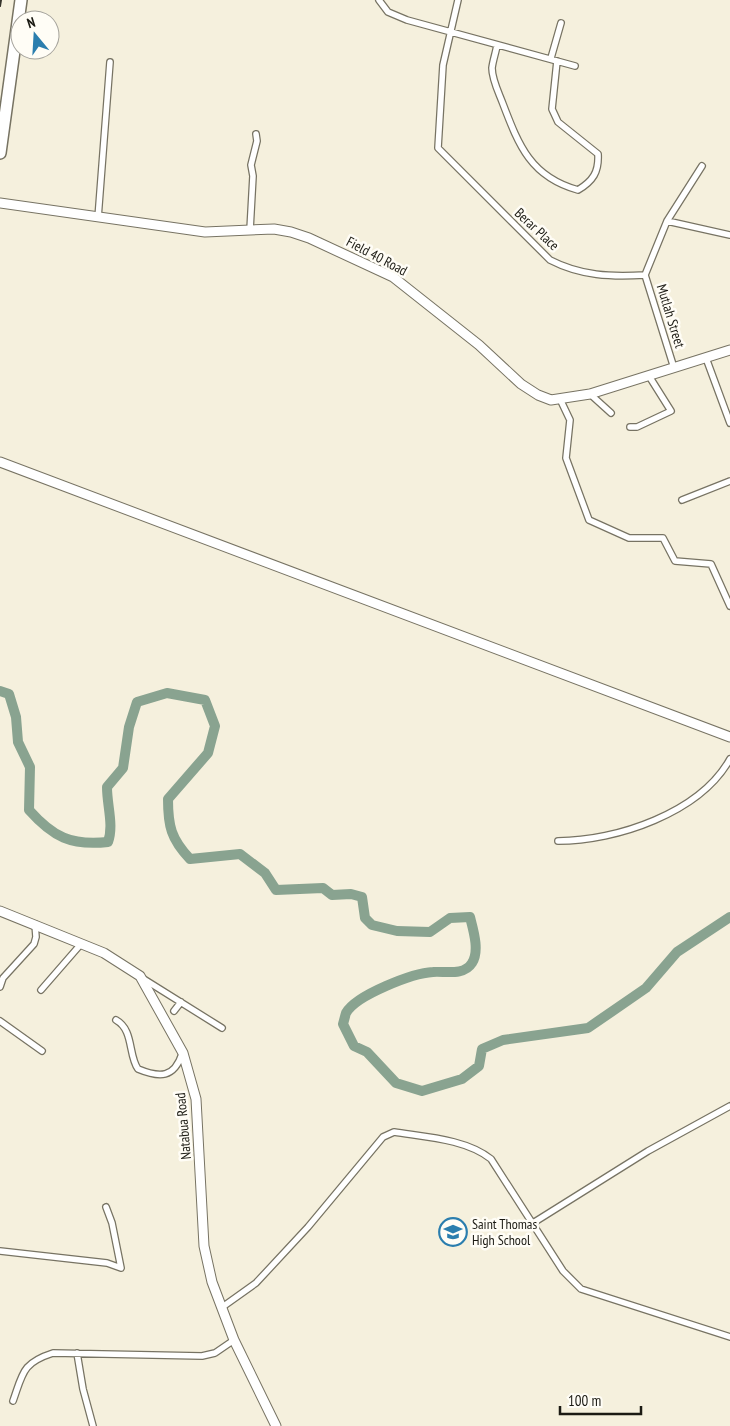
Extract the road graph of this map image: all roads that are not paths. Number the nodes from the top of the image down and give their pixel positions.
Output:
1 (21, 0) edge
2 (380, 0) edge
3 (458, 0) edge
4 (562, 23) dead end
5 (449, 32) junction
6 (497, 45) junction
7 (551, 58) junction
8 (557, 61) junction
9 (110, 62) dead end
10 (575, 66) dead end
11 (256, 134) dead end
12 (0, 153) edge
13 (702, 166) dead end
14 (0, 203) edge
15 (98, 218) junction
16 (667, 221) junction
17 (250, 230) junction
18 (730, 235) edge
19 (645, 275) junction
20 (730, 350) edge
21 (706, 358) junction
22 (674, 368) junction
23 (649, 376) junction
24 (590, 394) junction
25 (560, 399) junction
26 (611, 413) dead end
27 (730, 423) edge
28 (630, 427) dead end
29 (0, 462) edge
30 (730, 481) edge
31 (682, 500) dead end
32 (730, 606) edge
33 (730, 738) edge
34 (730, 760) edge
35 (558, 841) dead end
36 (0, 911) edge
37 (35, 924) junction
38 (81, 944) junction
39 (140, 976) junction
40 (0, 987) edge
41 (41, 990) dead end
42 (181, 1002) junction
43 (174, 1011) dead end
44 (116, 1020) dead end
45 (0, 1021) edge
46 (222, 1028) dead end
47 (42, 1051) dead end
48 (183, 1053) junction
49 (730, 1106) edge
50 (106, 1207) dead end
51 (533, 1223) junction
52 (0, 1251) edge
53 (221, 1308) junction
54 (730, 1337) edge
55 (234, 1340) junction
56 (77, 1353) junction
57 (13, 1402) dead end
58 (92, 1426) edge
59 (276, 1426) edge

1 - 12 highway
2 - 5 street
3 - 5 street
4 - 7 street
5 - 6 street
5 - 19 street, Berar Place
6 - 7 street
6 - 8 street
7 - 8 street
8 - 10 street
9 - 15 street
11 - 17 street
13 - 16 street, Mutlah Street
14 - 15 street, Field 40 Road
15 - 17 street, Field 40 Road
16 - 18 street
16 - 19 street, Mutlah Street
17 - 25 street, Field 40 Road
19 - 22 street, Mutlah Street
20 - 21 street, Field 40 Road
21 - 22 street, Field 40 Road
21 - 27 street
22 - 23 street, Field 40 Road
23 - 24 street, Field 40 Road
23 - 28 street
24 - 25 street, Field 40 Road
24 - 26 street
25 - 32 street
29 - 33 street
30 - 31 street
34 - 35 street
36 - 37 street, Natabua Road
37 - 38 street, Natabua Road
37 - 40 street
38 - 39 street, Natabua Road
38 - 41 street
39 - 42 street
39 - 48 street, Natabua Road
42 - 43 street
42 - 46 street
44 - 48 street
45 - 47 street
48 - 53 street, Natabua Road
49 - 51 street
50 - 52 street
51 - 53 street
51 - 54 street
53 - 55 street, Natabua Road
55 - 56 street
55 - 59 street, Natabua Road
56 - 57 street
56 - 58 street

